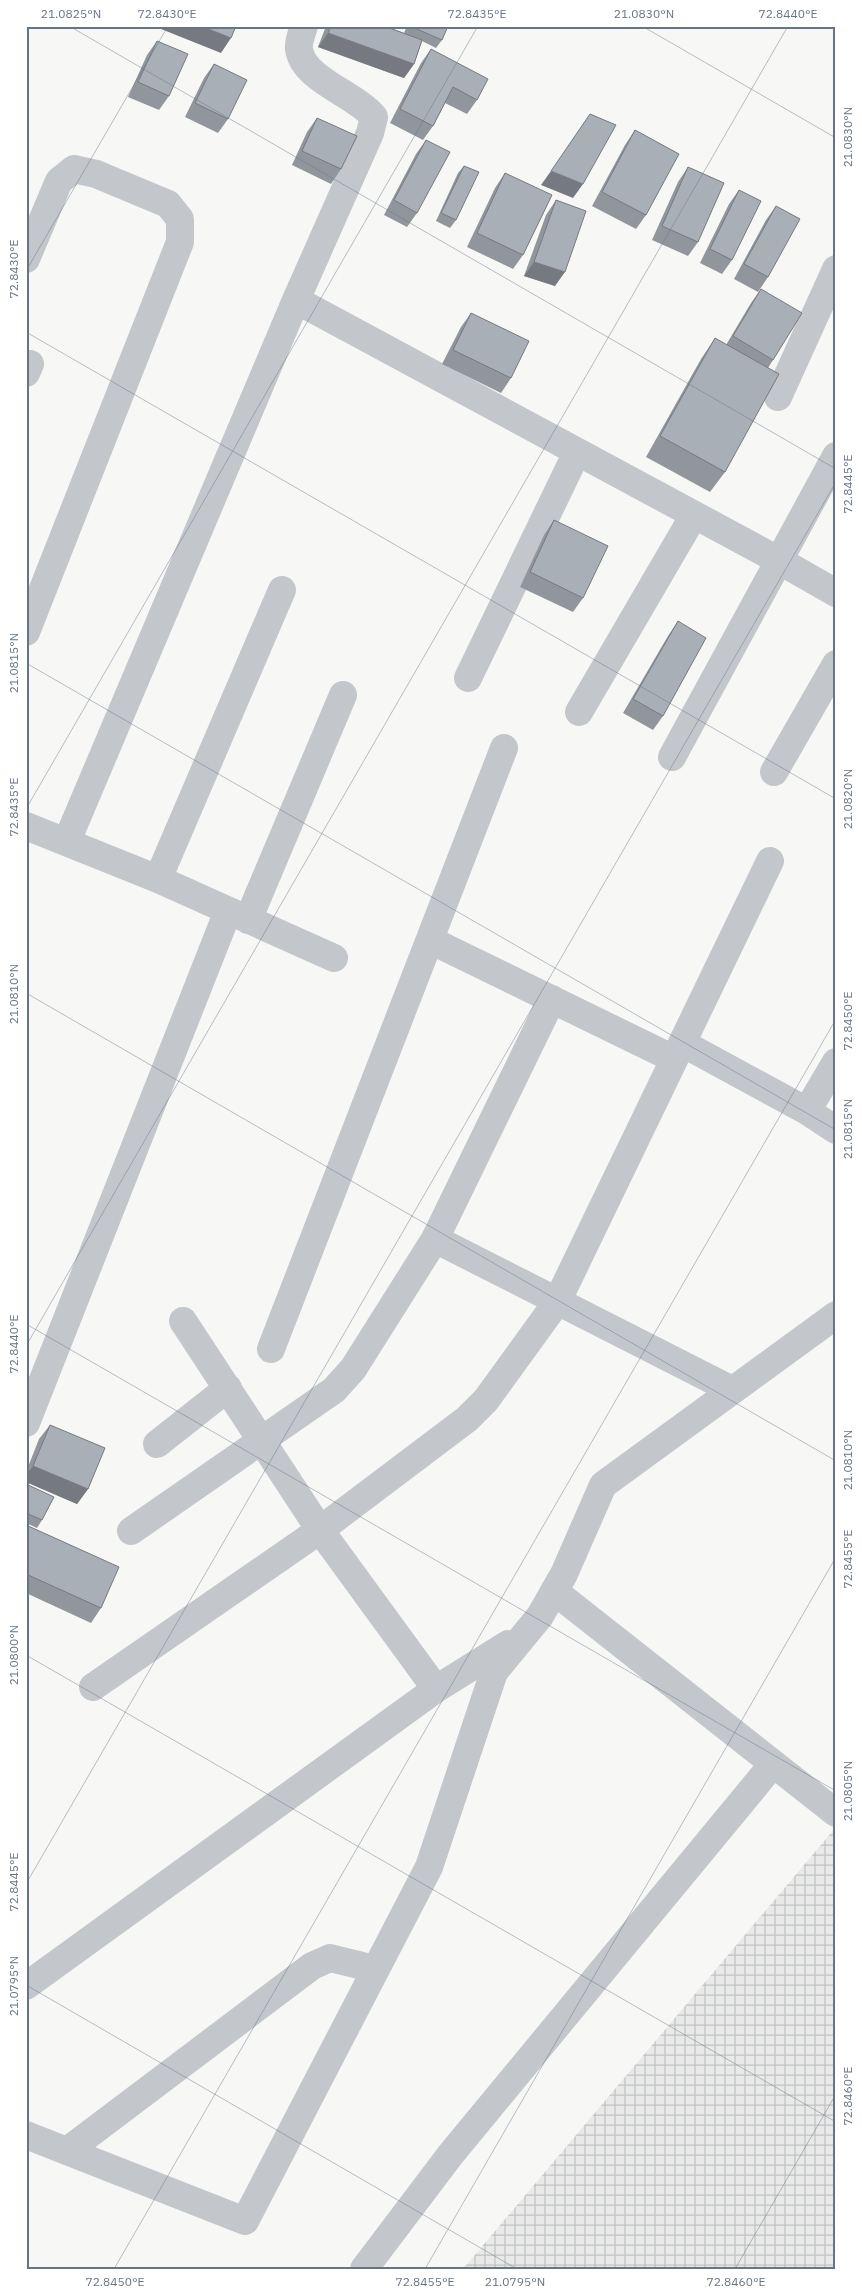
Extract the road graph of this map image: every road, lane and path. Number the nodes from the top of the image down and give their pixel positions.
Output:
1 (304, 26) edge
2 (26, 259) edge
3 (836, 269) edge
4 (296, 300) junction
5 (778, 397) edge
6 (577, 452) junction
7 (836, 456) edge
8 (694, 515) junction
9 (780, 561) junction
10 (282, 590) dead end
11 (836, 593) edge
12 (26, 632) edge
13 (836, 664) edge
14 (468, 678) dead end
15 (342, 695) dead end
16 (579, 712) dead end
17 (504, 748) dead end
18 (672, 757) dead end
19 (774, 772) dead end
20 (26, 826) edge
21 (68, 841) junction
22 (770, 861) dead end
23 (158, 879) junction
24 (238, 916) junction
25 (430, 940) junction
26 (334, 958) dead end
27 (552, 999) junction
28 (678, 1051) junction
29 (836, 1062) edge
30 (808, 1111) junction
31 (836, 1130) edge
32 (435, 1239) junction
33 (557, 1302) junction
34 (836, 1315) edge
35 (183, 1321) dead end
36 (271, 1349) dead end
37 (228, 1388) junction
38 (732, 1390) junction
39 (26, 1423) edge
40 (263, 1440) junction
41 (157, 1444) dead end
42 (320, 1530) junction
43 (131, 1531) dead end
44 (554, 1591) junction
45 (526, 1633) junction
46 (93, 1687) dead end
47 (436, 1690) junction
48 (773, 1764) junction
49 (836, 1813) edge
50 (375, 1969) junction
51 (26, 1986) edge
52 (26, 2134) edge
53 (67, 2150) junction
54 (364, 2269) edge

1 - 4 street
2 - 12 street
3 - 5 street
4 - 6 street
4 - 21 street
6 - 8 street
6 - 14 street
7 - 9 street
8 - 9 street
8 - 16 street
9 - 11 street
9 - 18 street
10 - 23 street
13 - 19 street
15 - 24 street
17 - 25 street
20 - 21 street
21 - 23 street
22 - 28 street
23 - 24 street
24 - 26 street
24 - 39 street
25 - 27 street
25 - 36 street
27 - 28 street
27 - 32 street
28 - 30 street
28 - 33 street
29 - 30 street
30 - 31 street
32 - 33 street
32 - 40 street
33 - 38 street
33 - 42 street
34 - 38 street
35 - 37 street
37 - 40 street
37 - 41 street
38 - 44 street
40 - 42 street
40 - 43 street
42 - 46 street
42 - 47 street
44 - 45 street
44 - 48 street
45 - 47 street
45 - 50 street
47 - 51 street
48 - 49 street
48 - 54 street
50 - 53 street
50 - 53 street
52 - 53 street

